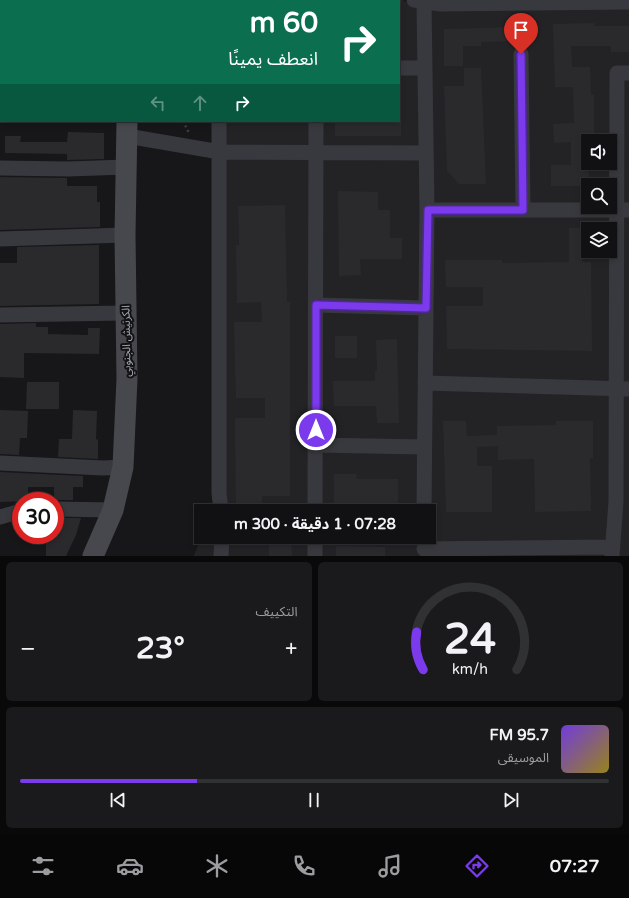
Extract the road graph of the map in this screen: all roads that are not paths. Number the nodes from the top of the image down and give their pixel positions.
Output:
1 (419, 1) edge
2 (629, 2) edge
3 (521, 54) dead end
4 (400, 68) edge
5 (425, 68) junction
6 (629, 73) edge
7 (220, 122) edge
8 (316, 122) edge
9 (127, 128) edge
10 (220, 152) junction
11 (316, 153) junction
12 (426, 153) junction
13 (126, 167) junction
14 (0, 168) edge
15 (428, 210) junction
16 (523, 210) junction
17 (622, 210) edge
18 (125, 235) junction
19 (0, 238) edge
20 (316, 305) junction
21 (426, 308) junction
22 (125, 313) junction
23 (0, 315) edge
24 (425, 383) junction
25 (623, 389) edge
26 (316, 445) junction
27 (424, 447) junction
28 (0, 463) edge
29 (123, 467) junction
30 (623, 501) edge
31 (220, 504) edge
32 (316, 504) edge
33 (424, 504) edge
34 (64, 509) edge
35 (113, 510) junction
36 (12, 514) edge
37 (0, 518) edge
38 (222, 544) edge
39 (315, 544) edge
40 (424, 547) edge
41 (612, 552) edge
42 (93, 556) edge
43 (221, 556) edge
44 (315, 556) edge

1 - 2 street
1 - 5 street
3 - 16 street
4 - 5 street
5 - 12 street
6 - 17 street
7 - 10 street
8 - 11 street
9 - 10 street
9 - 13 main road, الكرنيش الجنوبي
10 - 11 street
10 - 31 street
11 - 12 street
11 - 20 street
12 - 15 street
13 - 14 street
13 - 18 main road, الكرنيش الجنوبي
15 - 16 street
15 - 21 street
16 - 17 street
17 - 25 street
18 - 19 street
18 - 22 main road, الكرنيش الجنوبي
20 - 21 street
20 - 26 street
21 - 24 street
22 - 23 street
22 - 29 main road, الكرنيش الجنوبي
24 - 25 street
24 - 27 street
25 - 30 street
26 - 27 street
26 - 32 street
27 - 33 street
28 - 29 street
29 - 35 main road, الكرنيش الجنوبي
30 - 41 street
34 - 35 street
35 - 42 main road, الكرنيش الجنوبي
36 - 37 street
38 - 43 street
39 - 44 street
40 - 41 street

